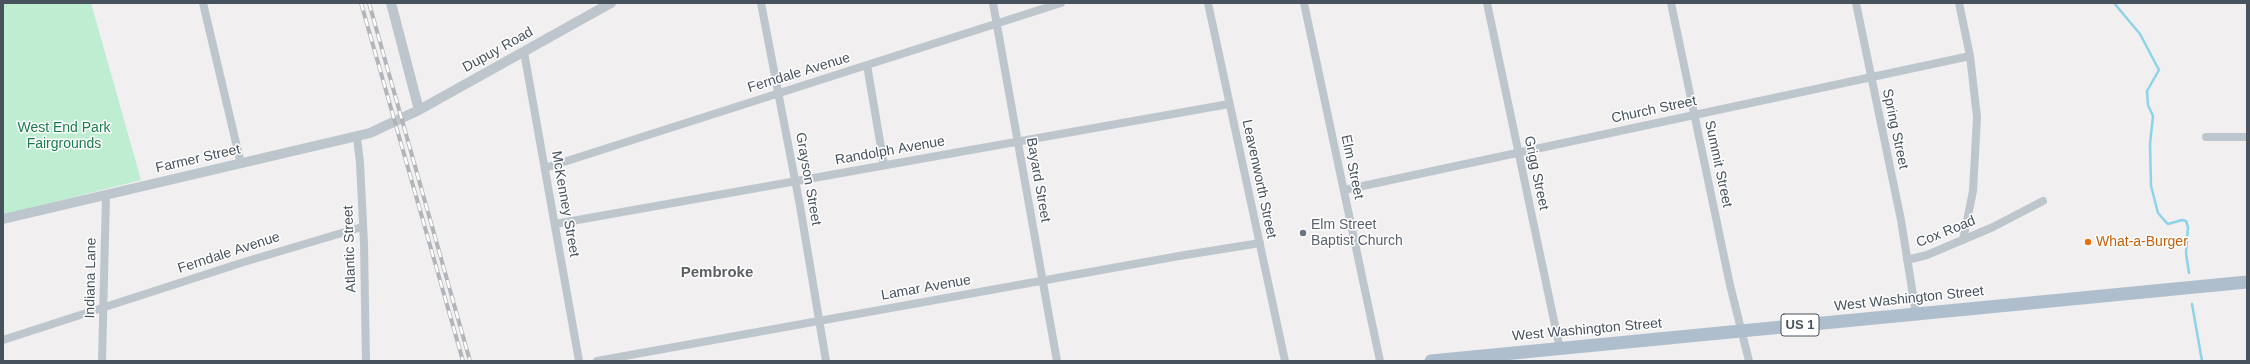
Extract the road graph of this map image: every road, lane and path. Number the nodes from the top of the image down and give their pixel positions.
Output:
1 (203, 3) edge
2 (391, 3) edge
3 (611, 3) edge
4 (762, 3) edge
5 (993, 3) edge
6 (1061, 3) edge
7 (1208, 3) edge
8 (1304, 3) edge
9 (1487, 3) edge
10 (1671, 3) edge
11 (1856, 3) edge
12 (1959, 3) edge
13 (996, 24) junction
14 (524, 52) junction
15 (1970, 56) junction
16 (867, 65) junction
17 (1871, 78) junction
18 (779, 93) junction
19 (1229, 104) junction
20 (419, 110) junction
21 (1694, 114) junction
22 (398, 120) joint
23 (357, 137) junction
24 (2206, 137) dead end
25 (2247, 137) edge
26 (1018, 141) junction
27 (1518, 152) junction
28 (241, 164) junction
29 (884, 165) junction
30 (545, 168) junction
31 (795, 181) junction
32 (1344, 190) junction
33 (106, 195) junction
34 (2043, 201) dead end
35 (3, 220) edge
36 (555, 224) junction
37 (362, 227) junction
38 (1963, 240) junction
39 (1260, 243) junction
40 (1907, 260) junction
41 (1043, 280) junction
42 (2247, 282) edge
43 (104, 307) junction
44 (1916, 314) junction
45 (819, 321) junction
46 (1742, 331) junction
47 (3, 340) edge
48 (1560, 348) junction
49 (102, 361) edge
50 (366, 361) edge
51 (579, 361) edge
52 (597, 361) edge
53 (826, 361) edge
54 (1057, 361) edge
55 (1285, 361) edge
56 (1380, 361) edge
57 (1431, 361) edge
58 (1749, 361) edge

1 - 28 street
2 - 20 street
3 - 14 street, Dupuy Road
4 - 18 street, Grayson Street
5 - 13 street, Bayard Street
6 - 13 street, Ferndale Avenue
7 - 19 street, Leavenworth Street
8 - 32 street, Elm Street
9 - 27 street, Grigg Street
10 - 21 street, Summit Street
11 - 17 street, Spring Street
12 - 15 street
13 - 16 street, Ferndale Avenue
13 - 26 street, Bayard Street
14 - 20 street, Dupuy Road
14 - 30 street, McKenney Street
15 - 17 street, Church Street
15 - 38 street
16 - 18 street, Ferndale Avenue
16 - 29 street
17 - 21 street, Church Street
17 - 40 street, Spring Street
18 - 30 street, Ferndale Avenue
18 - 31 street, Grayson Street
19 - 26 street, Randolph Avenue
19 - 39 street, Leavenworth Street
20 - 22 street, Dupuy Road
21 - 27 street, Church Street
21 - 46 street, Summit Street
22 - 23 street, Farmer Street
23 - 28 street, Farmer Street
23 - 37 street, Atlantic Street
24 - 25 street
26 - 29 street, Randolph Avenue
26 - 41 street, Bayard Street
27 - 32 street, Church Street
27 - 48 street, Grigg Street
28 - 33 street, Farmer Street
29 - 31 street, Randolph Avenue
30 - 36 street, McKenney Street
31 - 36 street, Randolph Avenue
31 - 45 street, Grayson Street
32 - 56 street, Elm Street
33 - 35 street, Farmer Street
33 - 43 street, Indiana Lane
34 - 38 street, Cox Road
36 - 51 street, McKenney Street
37 - 43 street, Ferndale Avenue
37 - 50 street, Atlantic Street
38 - 40 street, Cox Road
39 - 41 street, Lamar Avenue
39 - 55 street, Leavenworth Street
40 - 44 street, Cox Road
41 - 45 street, Lamar Avenue
41 - 54 street, Bayard Street
42 - 44 main road, West Washington Street / US 1
43 - 47 street, Ferndale Avenue
43 - 49 street, Indiana Lane
44 - 46 main road, West Washington Street / US 1
45 - 52 street, Lamar Avenue
45 - 53 street, Grayson Street
46 - 48 main road, West Washington Street / US 1
46 - 58 street, Summit Street
48 - 57 main road, West Washington Street / US 1

